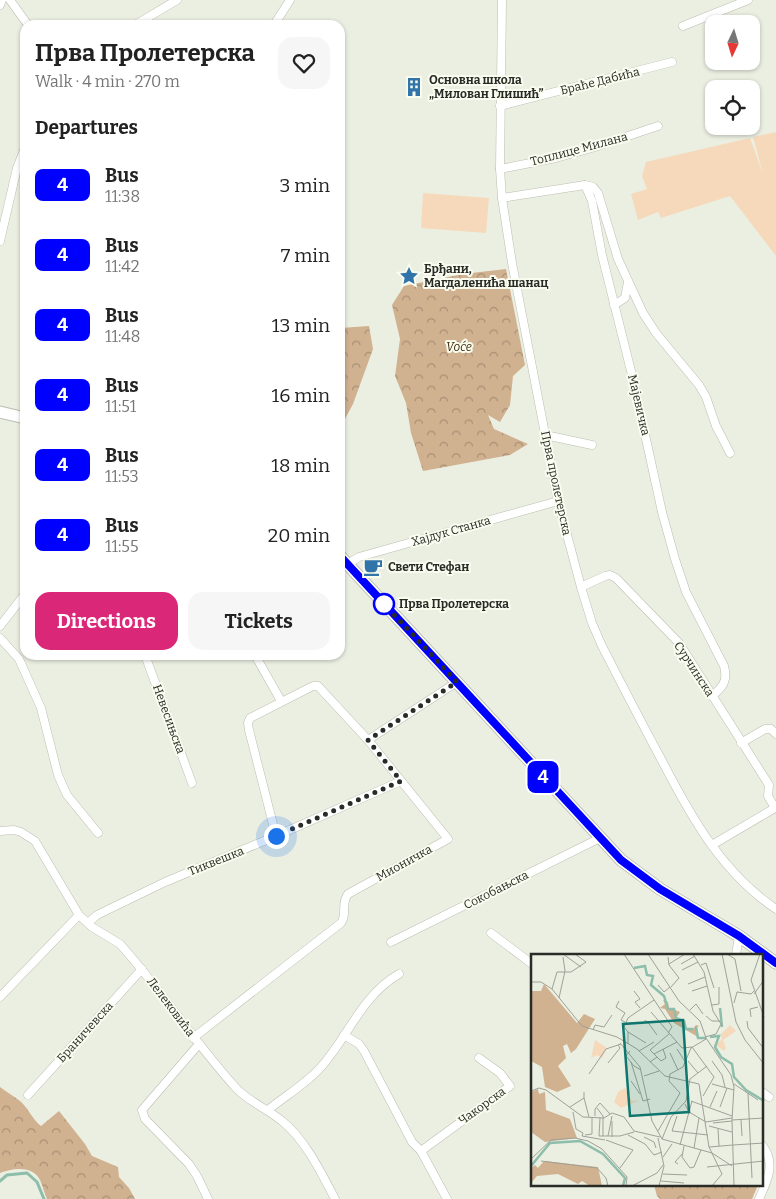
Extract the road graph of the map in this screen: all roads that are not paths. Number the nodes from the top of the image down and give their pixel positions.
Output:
1 (2, 0) edge
2 (10, 0) edge
3 (177, 0) edge
4 (290, 0) edge
5 (502, 0) edge
6 (748, 0) edge
7 (0, 5) edge
8 (24, 20) edge
9 (143, 20) edge
10 (277, 20) edge
11 (683, 26) dead end
12 (672, 62) dead end
13 (500, 106) junction
14 (658, 126) dead end
15 (500, 169) junction
16 (20, 172) edge
17 (585, 185) junction
18 (502, 198) junction
19 (0, 241) edge
20 (628, 282) junction
21 (614, 305) junction
22 (0, 412) edge
23 (20, 417) edge
24 (545, 435) junction
25 (592, 445) dead end
26 (730, 453) dead end
27 (558, 501) junction
28 (345, 560) edge
29 (345, 562) edge
30 (581, 587) junction
31 (20, 600) edge
32 (0, 626) edge
33 (0, 638) edge
34 (147, 660) edge
35 (258, 660) edge
36 (457, 682) junction
37 (712, 696) junction
38 (281, 701) junction
39 (776, 734) edge
40 (368, 740) junction
41 (741, 743) junction
42 (401, 781) junction
43 (192, 783) dead end
44 (0, 831) edge
45 (98, 833) dead end
46 (276, 836) junction
47 (600, 838) junction
48 (712, 845) junction
49 (776, 909) edge
50 (79, 915) junction
51 (88, 923) junction
52 (491, 933) dead end
53 (739, 936) junction
54 (392, 942) dead end
55 (736, 954) edge
56 (764, 954) edge
57 (764, 954) edge
58 (531, 963) edge
59 (776, 963) edge
60 (142, 970) junction
61 (399, 974) dead end
62 (0, 997) edge
63 (344, 1035) junction
64 (196, 1041) junction
65 (479, 1058) dead end
66 (28, 1095) dead end
67 (268, 1110) junction
68 (764, 1147) edge
69 (421, 1151) junction
70 (764, 1185) edge
71 (763, 1186) edge
72 (208, 1199) edge
73 (335, 1199) edge
74 (447, 1199) edge
75 (758, 1199) edge

1 - 7 street
2 - 8 street
3 - 9 street
4 - 10 street
5 - 13 street, Прва пролетерска
6 - 11 street
12 - 13 street, Браће Дабића
13 - 15 street, Прва пролетерска
14 - 15 street, Топлице Милана
15 - 18 street, Прва пролетерска
16 - 19 street
17 - 18 street
17 - 20 street
17 - 21 street, Мајевичка
18 - 24 street, Прва пролетерска
20 - 21 street
20 - 26 street
21 - 37 street, Мајевичка
22 - 23 street
24 - 25 street
24 - 27 street, Прва пролетерска
27 - 28 street, Хајдук Станка
27 - 30 street, Прва пролетерска
29 - 36 street
30 - 37 street, Сурчинска
30 - 48 street, Прва пролетерска
31 - 32 street
33 - 45 street
34 - 43 street, Невесињска
35 - 38 street
36 - 40 street
36 - 47 street
37 - 41 street, Сурчинска
38 - 40 street, Мионичка
38 - 46 street
39 - 41 street
40 - 42 street, Мионичка
41 - 48 street, Сурчинска
42 - 46 street, Тиквешка
42 - 64 street, Мионичка
44 - 50 street, Лелековића
46 - 51 street, Тиквешка
47 - 53 street
47 - 54 street, Сокобањска
48 - 49 street, Прва пролетерска
50 - 51 street, Лелековића
50 - 62 street
51 - 60 street, Лелековића
52 - 58 street
53 - 55 street
53 - 57 street
56 - 59 street
60 - 64 street, Лелековића
60 - 66 street, Браничевска
61 - 63 street
63 - 67 street
63 - 69 street
64 - 67 street, Лелековића
64 - 72 street, Мионичка
65 - 69 street, Чакорска
67 - 73 street, Лелековића
68 - 70 street
69 - 74 street
71 - 75 street

